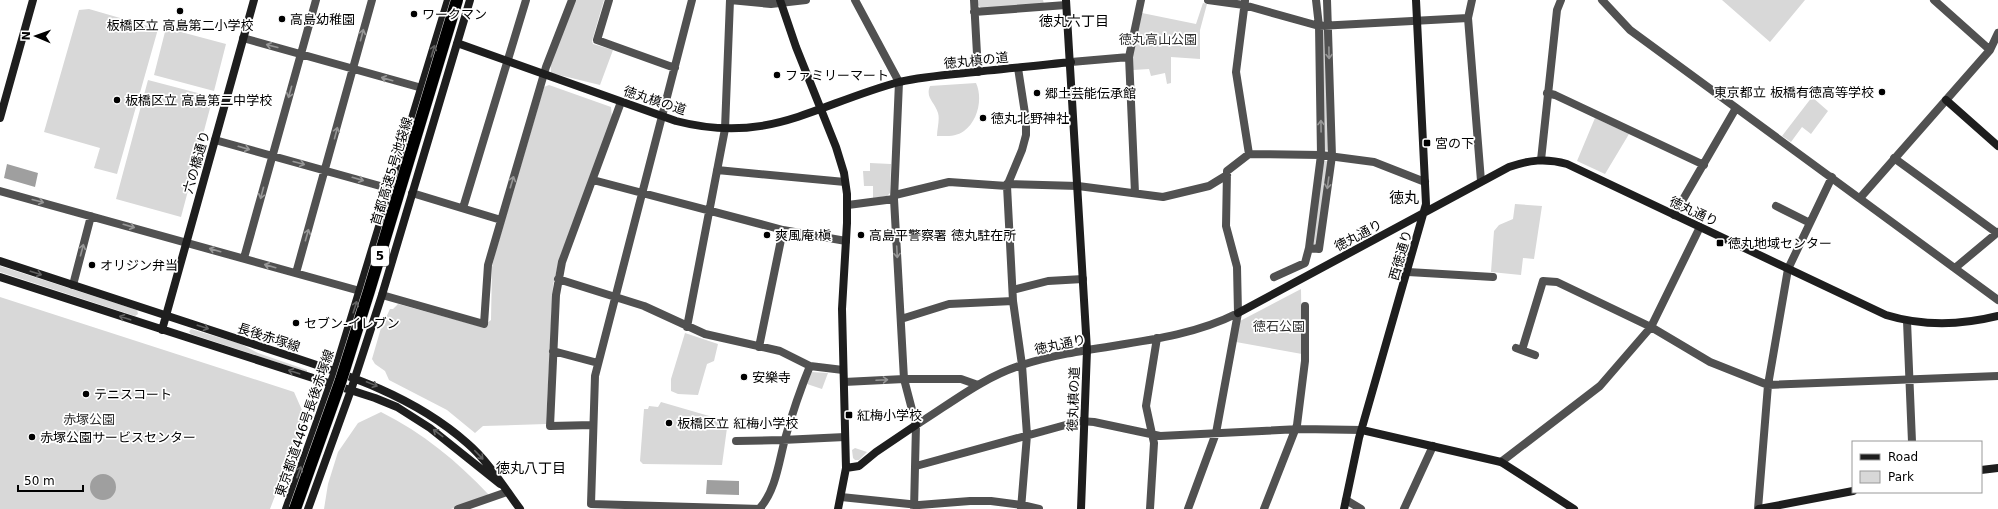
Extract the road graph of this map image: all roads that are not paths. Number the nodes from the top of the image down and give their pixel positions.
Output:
1 (33, 0) edge
2 (254, 0) edge
3 (316, 0) edge
4 (372, 0) edge
5 (448, 0) edge
6 (457, 0) edge
7 (464, 0) edge
8 (470, 0) edge
9 (526, 0) edge
10 (572, 0) edge
11 (609, 0) edge
12 (692, 0) edge
13 (730, 0) edge
14 (806, 0) edge
15 (855, 0) edge
16 (974, 0) edge
17 (1140, 0) edge
18 (1208, 0) edge
19 (1316, 0) edge
20 (1326, 0) edge
21 (1416, 0) edge
22 (1472, 0) edge
23 (1561, 0) edge
24 (1602, 0) edge
25 (1934, 0) edge
26 (781, 2) edge
27 (1066, 3) edge
28 (1245, 3) edge
29 (974, 12) junction
30 (1468, 18) junction
31 (1417, 21) junction
32 (1319, 26) junction
33 (1329, 26) junction
34 (1998, 33) edge
35 (243, 38) junction
36 (457, 43) junction
37 (1990, 50) junction
38 (301, 54) junction
39 (1129, 57) junction
40 (508, 61) junction
41 (1071, 62) junction
42 (675, 68) junction
43 (1018, 68) junction
44 (353, 69) junction
45 (978, 72) junction
46 (545, 74) junction
47 (899, 82) junction
48 (422, 88) junction
49 (1547, 93) junction
50 (1946, 100) junction
51 (621, 102) junction
52 (1736, 108) junction
53 (821, 109) junction
54 (662, 116) junction
55 (0, 118) edge
56 (725, 129) junction
57 (215, 140) junction
58 (1998, 146) edge
59 (1249, 154) junction
60 (1321, 155) junction
61 (272, 156) junction
62 (1332, 156) junction
63 (1894, 158) junction
64 (1540, 160) junction
65 (1704, 164) junction
66 (325, 170) junction
67 (717, 170) junction
68 (1227, 175) junction
69 (1832, 177) junction
70 (593, 180) junction
71 (1481, 181) junction
72 (845, 182) junction
73 (1425, 182) junction
74 (1007, 185) junction
75 (1078, 186) junction
76 (391, 188) junction
77 (0, 191) edge
78 (642, 192) junction
79 (412, 193) junction
80 (1135, 193) junction
81 (894, 197) junction
82 (1860, 198) junction
83 (848, 205) junction
84 (1776, 206) dead end
85 (463, 208) junction
86 (709, 211) junction
87 (1424, 214) junction
88 (1674, 215) junction
89 (91, 216) junction
90 (501, 220) junction
91 (1810, 223) junction
92 (1700, 227) junction
93 (783, 230) junction
94 (1998, 233) edge
95 (846, 241) junction
96 (186, 242) junction
97 (1309, 248) junction
98 (244, 258) junction
99 (0, 261) edge
100 (1955, 268) junction
101 (1788, 269) junction
102 (1408, 272) junction
103 (296, 273) junction
104 (0, 277) edge
105 (1274, 277) dead end
106 (1493, 277) dead end
107 (1083, 279) junction
108 (558, 280) junction
109 (72, 285) junction
110 (360, 290) junction
111 (1013, 290) junction
112 (382, 295) junction
113 (615, 297) junction
114 (1998, 300) edge
115 (1013, 302) junction
116 (1305, 306) dead end
117 (1238, 313) junction
118 (166, 315) junction
119 (1998, 316) edge
120 (901, 319) junction
121 (1907, 321) junction
122 (687, 327) junction
123 (1651, 327) junction
124 (162, 330) junction
125 (1157, 338) junction
126 (759, 347) junction
127 (1087, 350) junction
128 (553, 351) junction
129 (1535, 355) dead end
130 (598, 363) junction
131 (1022, 365) junction
132 (810, 366) junction
133 (843, 370) junction
134 (335, 371) junction
135 (1998, 376) edge
136 (355, 378) junction
137 (904, 379) junction
138 (1910, 380) junction
139 (844, 382) junction
140 (331, 384) junction
141 (1768, 385) junction
142 (978, 386) junction
143 (351, 390) junction
144 (1085, 421) junction
145 (593, 425) junction
146 (916, 425) junction
147 (1295, 430) junction
148 (1362, 430) junction
149 (1216, 433) junction
150 (1027, 435) junction
151 (1153, 435) junction
152 (845, 437) junction
153 (736, 440) dead end
154 (785, 440) junction
155 (1912, 441) edge
156 (1433, 446) junction
157 (1501, 462) junction
158 (916, 466) junction
159 (846, 468) junction
160 (1998, 468) edge
161 (1982, 470) edge
162 (501, 484) junction
163 (1852, 490) edge
164 (507, 492) junction
165 (841, 497) junction
166 (1346, 500) junction
167 (914, 507) edge
168 (1022, 507) edge
169 (705, 508) edge
170 (286, 509) edge
171 (295, 509) edge
172 (302, 509) edge
173 (308, 509) edge
174 (458, 509) edge
175 (520, 509) edge
176 (760, 509) edge
177 (838, 509) edge
178 (1039, 509) edge
179 (1081, 509) edge
180 (1150, 509) edge
181 (1188, 509) edge
182 (1264, 509) edge
183 (1344, 509) edge
184 (1361, 509) edge
185 (1404, 509) edge
186 (1574, 509) edge
187 (1759, 509) edge

1 - 55 street
2 - 35 street, 六の橋通り
3 - 38 street
44 -> 4 street
48 -> 5 street, 東京都道446号長後赤塚線
6 - 171 highway, 首都高速5号池袋線 / 5, bridge
7 - 172 highway, 首都高速5号池袋線 / 5
8 - 36 street
9 - 40 street
10 - 46 street
11 - 42 street
12 - 42 street
13 - 26 street
13 - 56 street
14 - 26 street
15 - 47 street
16 - 29 street
17 - 39 street
18 - 28 street
19 - 32 street
20 - 33 street
21 - 31 street, 西徳通り
22 - 30 street
23 - 49 street
24 - 52 street
25 - 37 street
26 - 53 street
27 - 29 street
27 - 41 street
28 - 32 street
28 - 59 street
29 - 45 street
30 - 31 street
30 - 71 street
31 - 33 street
31 - 73 street, 西徳通り
32 - 33 street
60 -> 32 street
33 -> 62 street
34 - 37 street
38 -> 35 street
35 - 57 street, 六の橋通り
36 - 40 street, 徳丸槙の道
36 - 79 street
37 - 50 street
38 - 44 street
38 -> 61 street
39 - 41 street
39 - 80 street
40 - 46 street, 徳丸槙の道
40 - 85 street
41 - 43 street, 徳丸槙の道
41 - 75 street, 徳丸槙の道
42 - 54 street
43 - 45 street, 徳丸槙の道
43 - 74 street
48 -> 44 street
66 -> 44 street
45 - 47 street, 徳丸槙の道
46 - 51 street, 徳丸槙の道
90 -> 46 street
47 - 53 street, 徳丸槙の道
47 - 81 street
48 - 76 street, 東京都道446号長後赤塚線
49 - 64 street
49 - 65 street
50 - 58 street
50 - 63 street
51 - 54 street, 徳丸槙の道
51 - 70 street
52 - 65 street
52 - 69 street
53 - 56 street, 徳丸槙の道
53 - 72 street
54 - 56 street, 徳丸槙の道
54 - 78 street
56 - 67 street
57 -> 61 street
57 - 96 street, 六の橋通り
59 - 60 street
59 - 68 street
60 - 62 street
60 - 97 street
61 -> 66 street
61 -> 98 street
62 - 73 street
62 -> 97 street
63 - 82 street
63 - 94 street
64 - 71 street, 徳丸通り
64 - 88 street, 徳丸通り
65 - 88 street
66 -> 76 street
103 -> 66 street
67 - 72 street
67 - 86 street
68 - 80 street
68 - 117 street
69 - 82 street
69 - 91 street
70 - 78 street
70 - 108 street
71 - 87 street, 徳丸通り
72 - 83 street
73 - 87 street, 西徳通り
74 - 75 street
74 - 81 street
74 - 111 street
75 - 80 street
75 - 107 street, 徳丸槙の道
76 - 110 street, 東京都道446号長後赤塚線
77 -> 89 street
78 - 86 street
78 - 113 street
79 - 85 street
79 - 112 street
81 - 83 street
81 -> 120 street
82 - 100 street
83 - 95 street
84 - 91 street
85 - 90 street
86 - 93 street
86 - 122 street
87 - 102 street, 西徳通り
87 - 117 street, 徳丸通り
88 - 92 street, 徳丸通り
89 -> 96 street
109 -> 89 street
90 - 112 street
91 - 101 street
92 - 101 street, 徳丸通り
92 - 123 street
93 - 95 street
93 - 126 street
94 - 100 street
95 - 133 street
98 -> 96 street
96 - 118 street, 六の橋通り
97 - 105 street
103 -> 98 street
99 -> 109 street, 長後赤塚線
100 - 114 street
101 - 121 street, 徳丸通り
101 - 141 street
102 - 106 street
102 - 148 street, 西徳通り
103 - 110 street
124 -> 104 street, 長後赤塚線
107 - 111 street
107 - 127 street, 徳丸槙の道
108 - 113 street
108 - 128 street
109 - 118 street, 長後赤塚線
134 -> 110 street, 東京都道446号長後赤塚線
111 - 115 street
112 - 136 street
113 - 122 street
113 - 130 street
115 - 120 street
115 - 131 street
116 - 147 street
117 - 125 street, 徳丸通り
117 - 149 street
118 - 124 street, 六の橋通り
118 -> 134 street, 長後赤塚線
119 - 121 street, 徳丸通り
120 - 137 street
121 - 138 street
122 - 126 street
123 - 129 street
123 - 141 street
123 - 157 street
140 -> 124 street, 長後赤塚線
125 - 127 street, 徳丸通り
125 - 151 street
126 - 132 street
127 - 131 street, 徳丸通り
127 - 144 street, 徳丸槙の道
128 - 130 street
128 - 145 street
130 - 145 street
131 - 142 street, 徳丸通り
131 - 150 street
132 - 133 street
132 - 154 street
133 - 139 street
134 - 136 street, 長後赤塚線
134 - 140 street, 東京都道446号長後赤塚線
135 - 138 street
136 - 143 street
136 -> 162 street, 長後赤塚線
139 -> 137 street
137 - 142 street
137 - 146 street
138 - 141 street
138 - 155 street
139 - 152 street
140 - 143 street, 長後赤塚線
170 -> 140 street, 東京都道446号長後赤塚線
141 - 187 street
142 - 146 street, 徳丸通り
162 -> 143 street, 長後赤塚線
143 - 173 street
144 - 150 street
144 - 151 street
144 - 179 street, 徳丸槙の道
145 - 169 street
146 - 158 street
146 - 159 street, 徳丸通り
147 - 148 street
147 - 149 street
147 - 182 street
148 - 156 street
148 - 166 street, 西徳通り
149 - 151 street
149 - 181 street
150 - 158 street
150 - 168 street
151 - 180 street
152 - 154 street
152 - 159 street
153 - 154 street
154 - 176 street
156 - 157 street
156 - 185 street
157 - 186 street
158 - 167 street
159 - 165 street
160 - 161 street
162 - 164 street, 長後赤塚線
163 - 187 street
164 - 174 street
164 - 175 street, 長後赤塚線
165 - 167 street
165 - 177 street
166 - 183 street, 西徳通り
166 - 184 street
167 - 168 street
168 - 178 street
169 - 176 street

